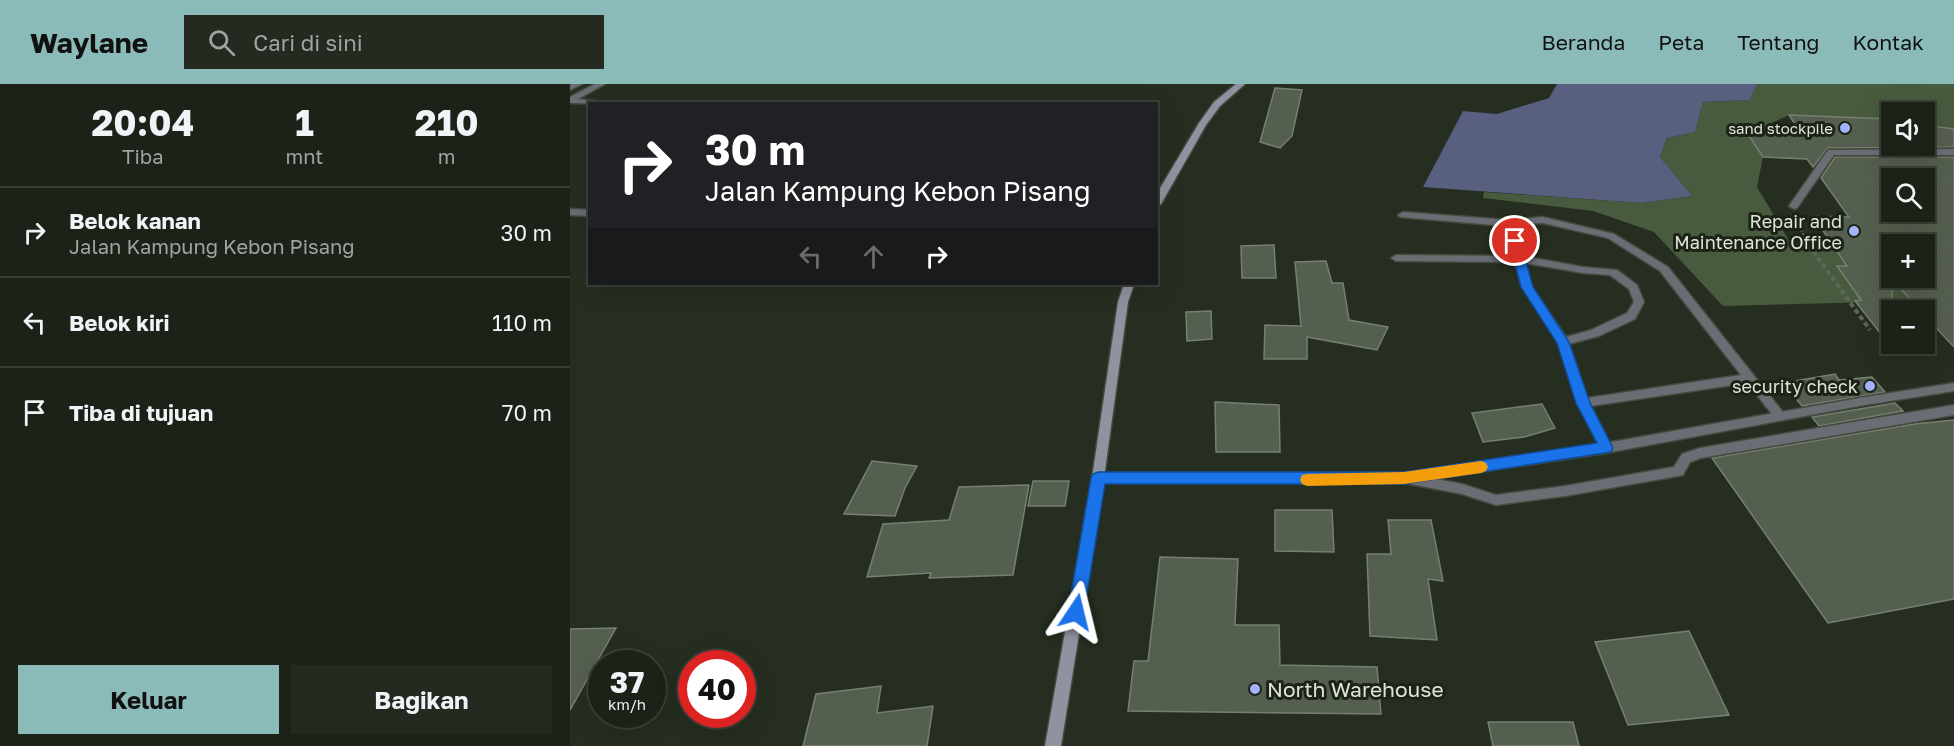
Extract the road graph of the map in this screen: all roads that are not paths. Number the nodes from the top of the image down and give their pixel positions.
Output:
1 (578, 84) edge
2 (601, 84) edge
3 (1241, 84) edge
4 (570, 88) edge
5 (570, 100) edge
6 (593, 102) edge
7 (1954, 152) edge
8 (1158, 201) edge
9 (1794, 206) road end
10 (570, 212) edge
11 (588, 213) edge
12 (1403, 215) dead end
13 (1509, 223) junction
14 (1396, 258) dead end
15 (1520, 259) junction
16 (1128, 285) edge
17 (1563, 342) junction
18 (1749, 378) junction
19 (1954, 387) edge
20 (1583, 403) junction
21 (1954, 410) edge
22 (1780, 416) junction
23 (1606, 448) junction
24 (1098, 478) junction
25 (1404, 478) junction
26 (1053, 746) edge

1 - 4 street
2 - 5 street
3 - 8 street
5 - 6 street
7 - 9 street
10 - 11 street
12 - 13 street
13 - 15 street
13 - 18 street
14 - 15 street
15 - 17 street
15 - 17 street
16 - 24 street
17 - 20 street
18 - 20 street
18 - 22 street
19 - 22 street
20 - 23 street
21 - 25 street
22 - 23 street
23 - 25 street
24 - 25 street
24 - 26 street

